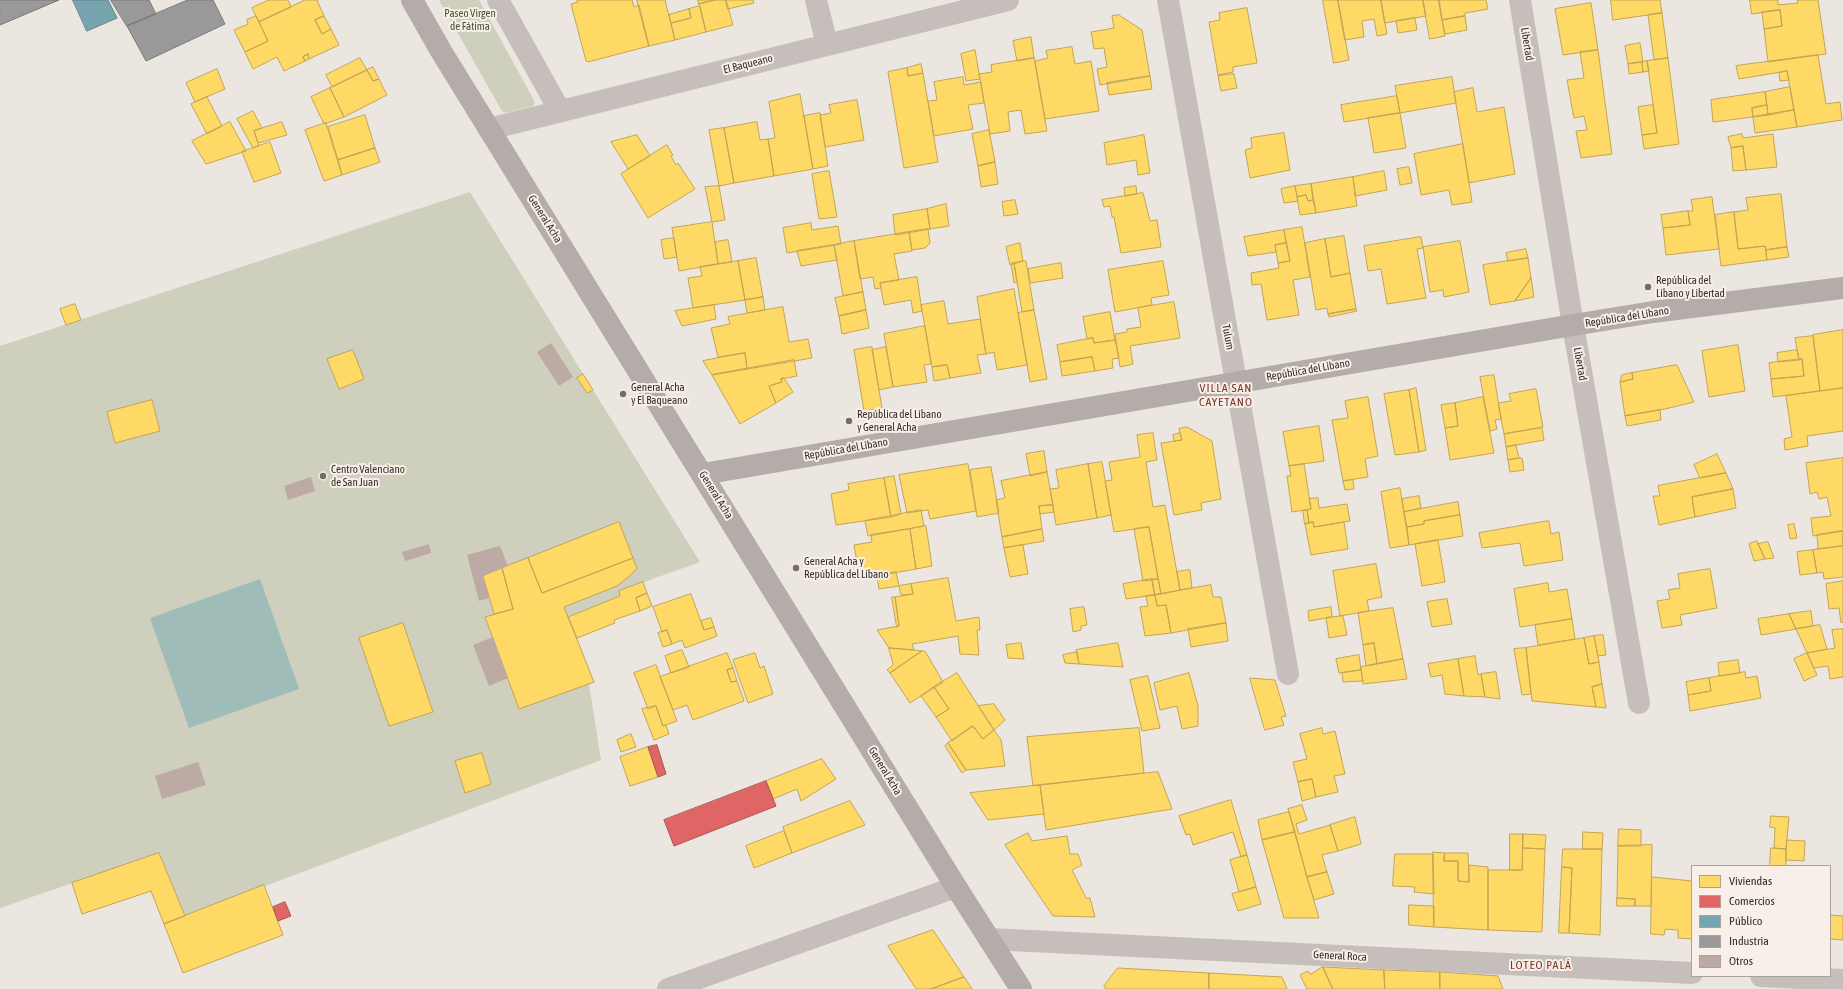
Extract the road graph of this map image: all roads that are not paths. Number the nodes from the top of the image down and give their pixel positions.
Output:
1 (412, 0) edge
2 (498, 0) edge
3 (816, 0) edge
4 (1008, 0) edge
5 (1168, 0) edge
6 (1520, 0) edge
7 (827, 45) junction
8 (560, 111) junction
9 (489, 129) junction
10 (1843, 288) edge
11 (1573, 325) junction
12 (1236, 382) junction
13 (703, 474) junction
14 (1288, 674) dead end
15 (1639, 703) dead end
16 (956, 886) junction
17 (989, 939) junction
18 (1691, 973) edge
19 (1782, 977) edge
20 (1843, 980) edge
21 (668, 989) edge
22 (1021, 989) edge

1 - 9 main road, General Acha
2 - 8 street
3 - 7 street
4 - 7 street, El Baqueano
5 - 12 street, Tulum
6 - 11 street, Libertad
7 - 8 street, El Baqueano
8 - 9 street, El Baqueano
9 - 13 main road, General Acha
10 - 11 main road, República del Líbano
11 - 12 main road, República del Líbano
11 - 15 street, Libertad
12 - 13 main road, República del Líbano
12 - 14 street, Tulum
13 - 16 main road, General Acha
16 - 17 main road, General Acha
16 - 21 street
17 - 18 street, General Roca
17 - 22 main road, General Acha
19 - 20 street

